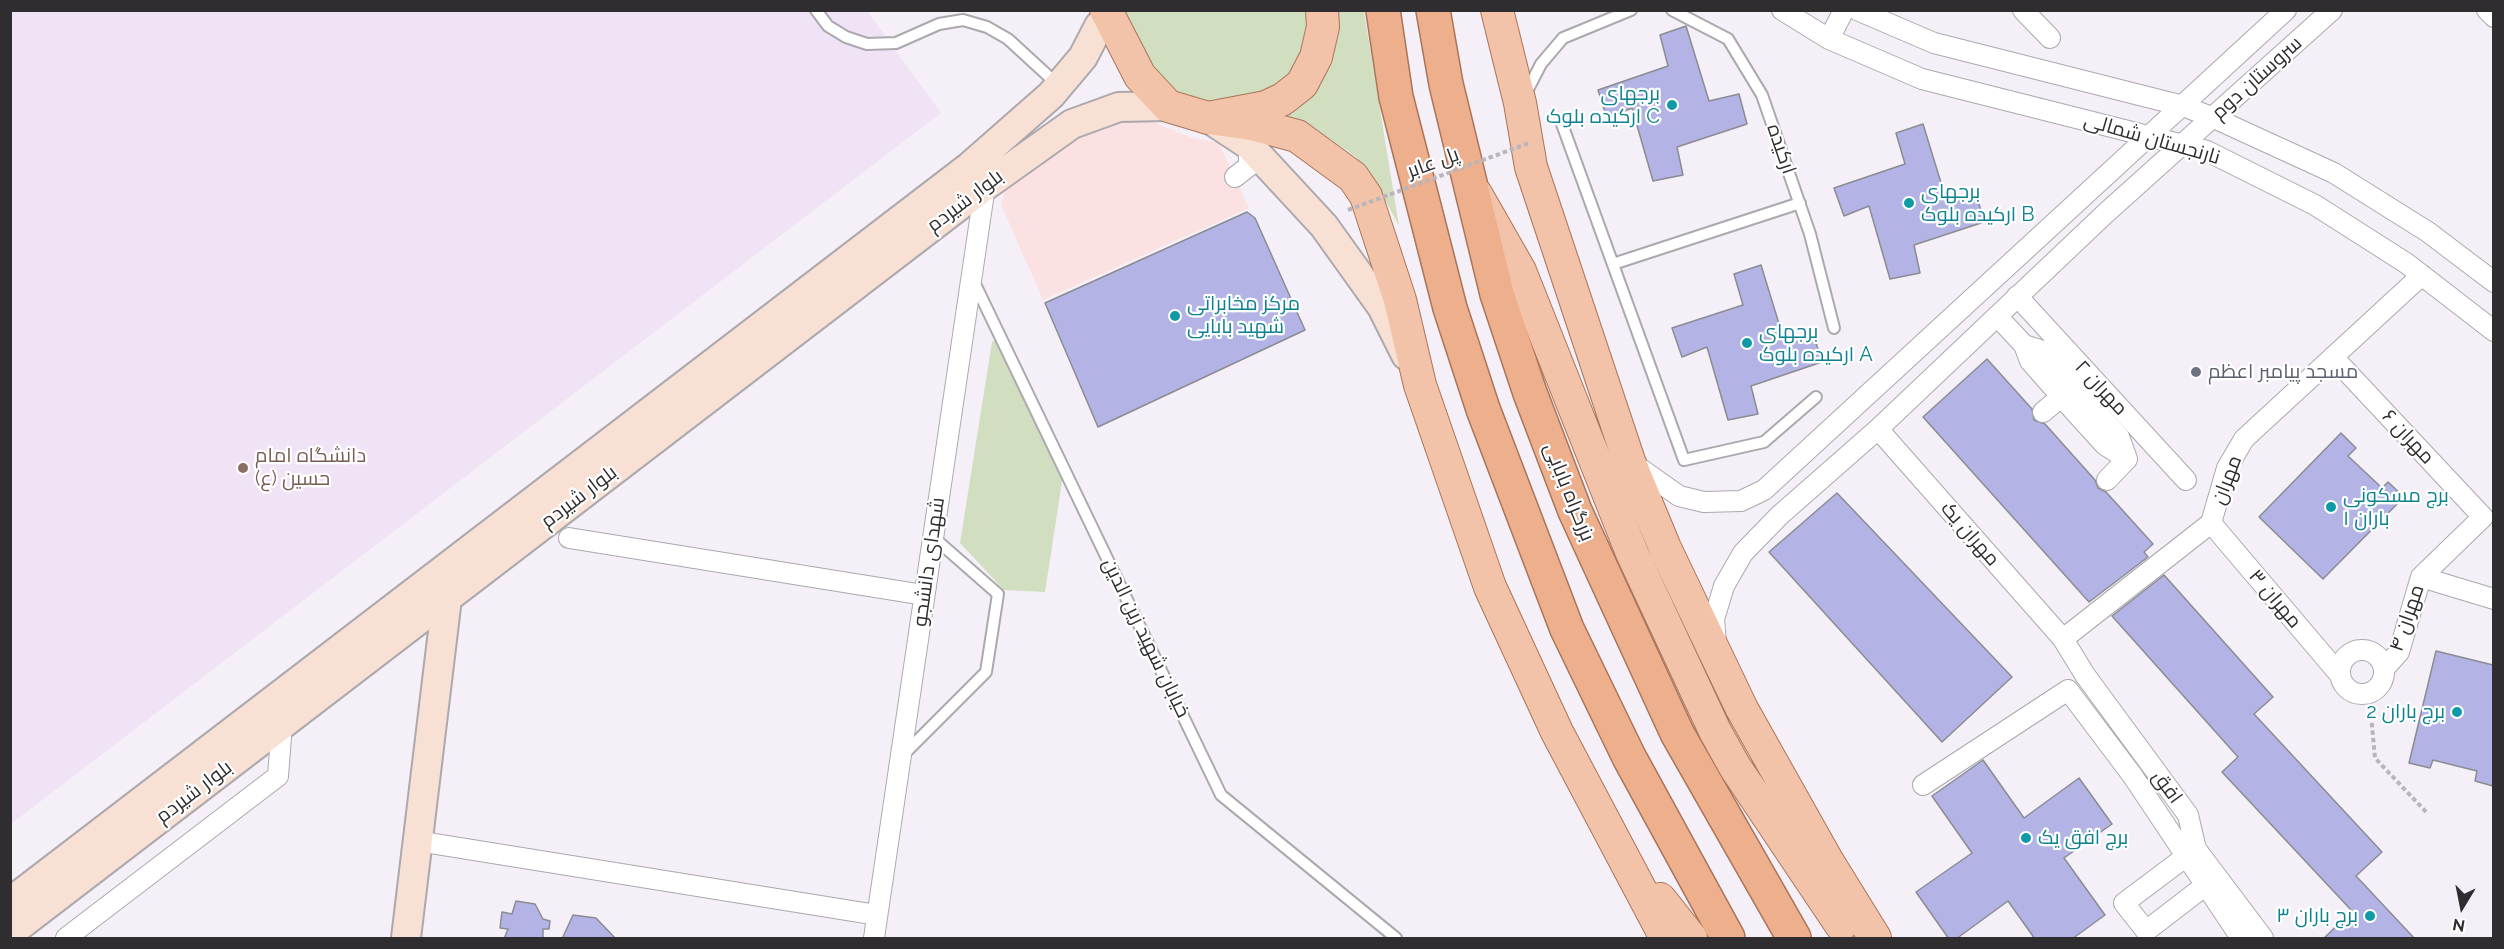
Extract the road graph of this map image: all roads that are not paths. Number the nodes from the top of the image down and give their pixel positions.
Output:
1 (816, 10) edge
2 (1322, 10) edge
3 (1383, 10) edge
4 (1433, 10) edge
5 (1497, 10) edge
6 (1630, 10) edge
7 (1672, 10) edge
8 (1782, 10) edge
9 (1845, 10) edge
10 (1857, 10) edge
11 (2023, 10) edge
12 (2286, 10) edge
13 (2332, 10) edge
14 (2487, 10) edge
15 (2493, 17) edge
16 (1103, 18) edge
17 (2050, 38) dead end
18 (1830, 39) junction
19 (1055, 90) junction
20 (1520, 103) junction
21 (1168, 106) junction
22 (2183, 106) junction
23 (1208, 118) junction
24 (2214, 118) junction
25 (1562, 124) dead end
26 (1072, 132) junction
27 (2152, 135) junction
28 (1249, 145) junction
29 (2182, 147) junction
30 (1235, 177) dead end
31 (985, 186) junction
32 (1472, 189) junction
33 (1800, 203) junction
34 (1613, 264) junction
35 (2422, 275) junction
36 (2491, 275) edge
37 (971, 278) junction
38 (2017, 297) junction
39 (1997, 316) junction
40 (1834, 328) dead end
41 (2493, 331) edge
42 (1922, 347) junction
43 (2333, 357) junction
44 (1941, 368) junction
45 (1420, 385) junction
46 (1816, 397) dead end
47 (2069, 406) junction
48 (2043, 412) dead end
49 (1878, 429) junction
50 (1629, 460) junction
51 (2107, 480) dead end
52 (2186, 480) dead end
53 (1764, 490) junction
54 (1780, 515) junction
55 (2483, 518) joint
56 (2211, 523) junction
57 (933, 537) junction
58 (569, 538) dead end
59 (2421, 577) junction
60 (440, 588) junction
61 (924, 595) junction
62 (2493, 599) edge
63 (2062, 639) junction
64 (1717, 656) junction
65 (2384, 669) junction
66 (2340, 675) junction
67 (2068, 690) junction
68 (282, 724) junction
69 (900, 757) junction
70 (2148, 760) junction
71 (2132, 775) junction
72 (1923, 785) dead end
73 (417, 840) junction
74 (1616, 845) junction
75 (2191, 852) junction
76 (2212, 881) junction
77 (10, 902) edge
78 (877, 915) junction
79 (10, 933) edge
80 (66, 939) edge
81 (406, 939) edge
82 (874, 939) edge
83 (1396, 939) edge
84 (1666, 939) edge
85 (1691, 939) edge
86 (1728, 939) edge
87 (1794, 939) edge
88 (1850, 939) edge
89 (1875, 939) edge
90 (2241, 939) edge
91 (2263, 939) edge

1 - 19 lane
2 - 23 main road
3 - 86 highway
4 - 32 highway, بزرگراه بابایی
5 - 20 main road
6 - 20 lane
7 - 33 lane, ارکیده
8 - 18 street, نارنجستان شمالی
9 - 18 street
10 - 22 street, نارنجستان شمالی
11 - 17 street
12 - 22 street, سروستان دوم
13 - 24 street, سروستان دوم
14 - 15 street
16 - 19 main road, بلوار شیردم
16 - 21 main road
18 - 27 street, نارنجستان شمالی
19 - 26 main road
19 - 60 main road, بلوار شیردم
20 - 50 main road
21 - 23 main road
21 - 26 main road, بلوار شیردم
22 - 24 street, نارنجستان شمالی
22 - 27 street, سروستان دوم
23 - 28 main road
23 - 45 main road
24 - 29 street, سروستان دوم
24 - 36 street, نارنجستان شمالی
25 - 34 lane
26 - 31 main road, بلوار شیردم
27 - 29 street, نارنجستان شمالی
27 - 42 street, سروستان دوم
28 - 30 street
28 - 45 main road
29 - 35 street, نارنجستان شمالی
29 - 38 street, سروستان دوم
31 - 37 street, شهدای دانشجو
31 - 60 main road, بلوار شیردم
32 - 87 highway, بزرگراه بابایی
32 - 88 main road
33 - 34 lane
33 - 40 lane, ارکیده
34 - 46 lane
35 - 41 street, نارنجستان شمالی
35 - 43 street, مهران
37 - 57 street, شهدای دانشجو
37 - 83 lane, خیابان شهید زین الدین
38 - 39 street, سروستان دوم
38 - 52 street, مهران ۲
39 - 44 street, سروستان دوم
39 - 47 street
42 - 44 street
42 - 53 street, سروستان دوم
43 - 55 street, مهران ۶
43 - 56 street, مهران
44 - 49 street, سروستان دوم
45 - 74 main road
47 - 48 street
47 - 51 street
49 - 54 street, سروستان دوم
49 - 63 street, مهران یک
50 - 53 street
50 - 64 main road
53 - 54 street
54 - 64 street, سروستان دوم
55 - 59 street, مهران ۴
56 - 63 street, مهران
56 - 66 street, مهران ۳
57 - 61 street, شهدای دانشجو
57 - 69 lane
58 - 61 street
59 - 62 street
59 - 65 street, مهران ۴
60 - 68 main road, بلوار شیردم
60 - 73 main road
60 - 77 main road, بلوار شیردم
61 - 69 street, شهدای دانشجو
63 - 67 street
63 - 70 street, افق
64 - 89 main road
65 - 66 street
65 - 66 street
67 - 71 street, افق
67 - 72 street
68 - 79 main road, بلوار شیردم
68 - 80 street
69 - 78 street, شهدای دانشجو
70 - 71 street
70 - 75 street, افق
71 - 75 street, افق
73 - 78 street
73 - 81 main road
74 - 84 main road
74 - 85 main road
75 - 76 street, افق
75 - 76 street
76 - 90 street, افق
76 - 91 street, افق
78 - 82 street, شهدای دانشجو

